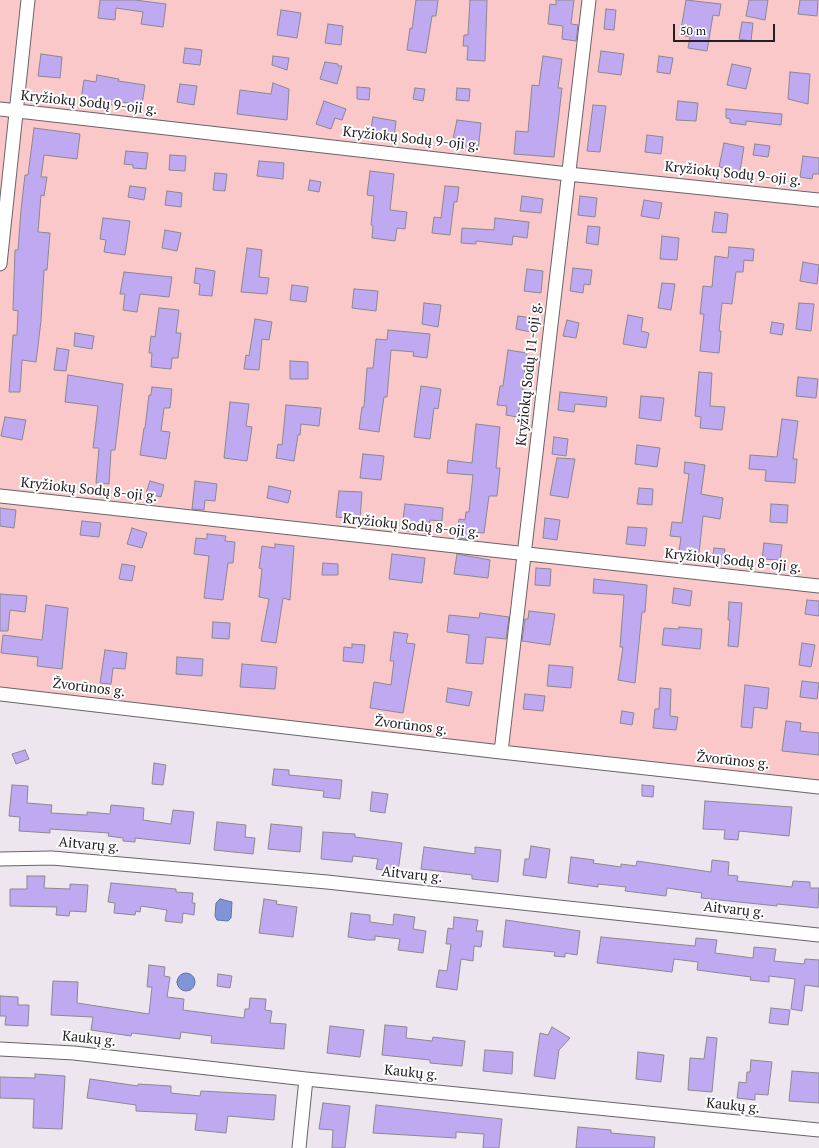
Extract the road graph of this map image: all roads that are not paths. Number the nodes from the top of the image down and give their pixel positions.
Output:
1 (28, 0) edge
2 (589, 0) edge
3 (0, 110) edge
4 (16, 111) junction
5 (568, 174) junction
6 (819, 200) edge
7 (0, 264) edge
8 (0, 496) edge
9 (525, 554) junction
10 (819, 586) edge
11 (0, 694) edge
12 (501, 752) junction
13 (819, 787) edge
14 (0, 859) edge
15 (819, 935) edge
16 (0, 1049) edge
17 (306, 1079) junction
18 (819, 1130) edge
19 (299, 1148) edge

1 - 4 street
2 - 5 street, Kryžiokų Sodų 11-oji g.
3 - 4 street, Kryžiokų Sodų 9-oji g.
4 - 5 street, Kryžiokų Sodų 9-oji g.
4 - 7 street
5 - 6 street, Kryžiokų Sodų 9-oji g.
5 - 9 street, Kryžiokų Sodų 11-oji g.
8 - 9 street, Kryžiokų Sodų 8-oji g.
9 - 10 street, Kryžiokų Sodų 8-oji g.
9 - 12 street, Kryžiokų Sodų 11-oji g.
11 - 12 street, Žvorūnos g.
12 - 13 street, Žvorūnos g.
14 - 15 street, Aitvarų g.
16 - 17 street, Kaukų g.
17 - 18 street, Kaukų g.
17 - 19 street

